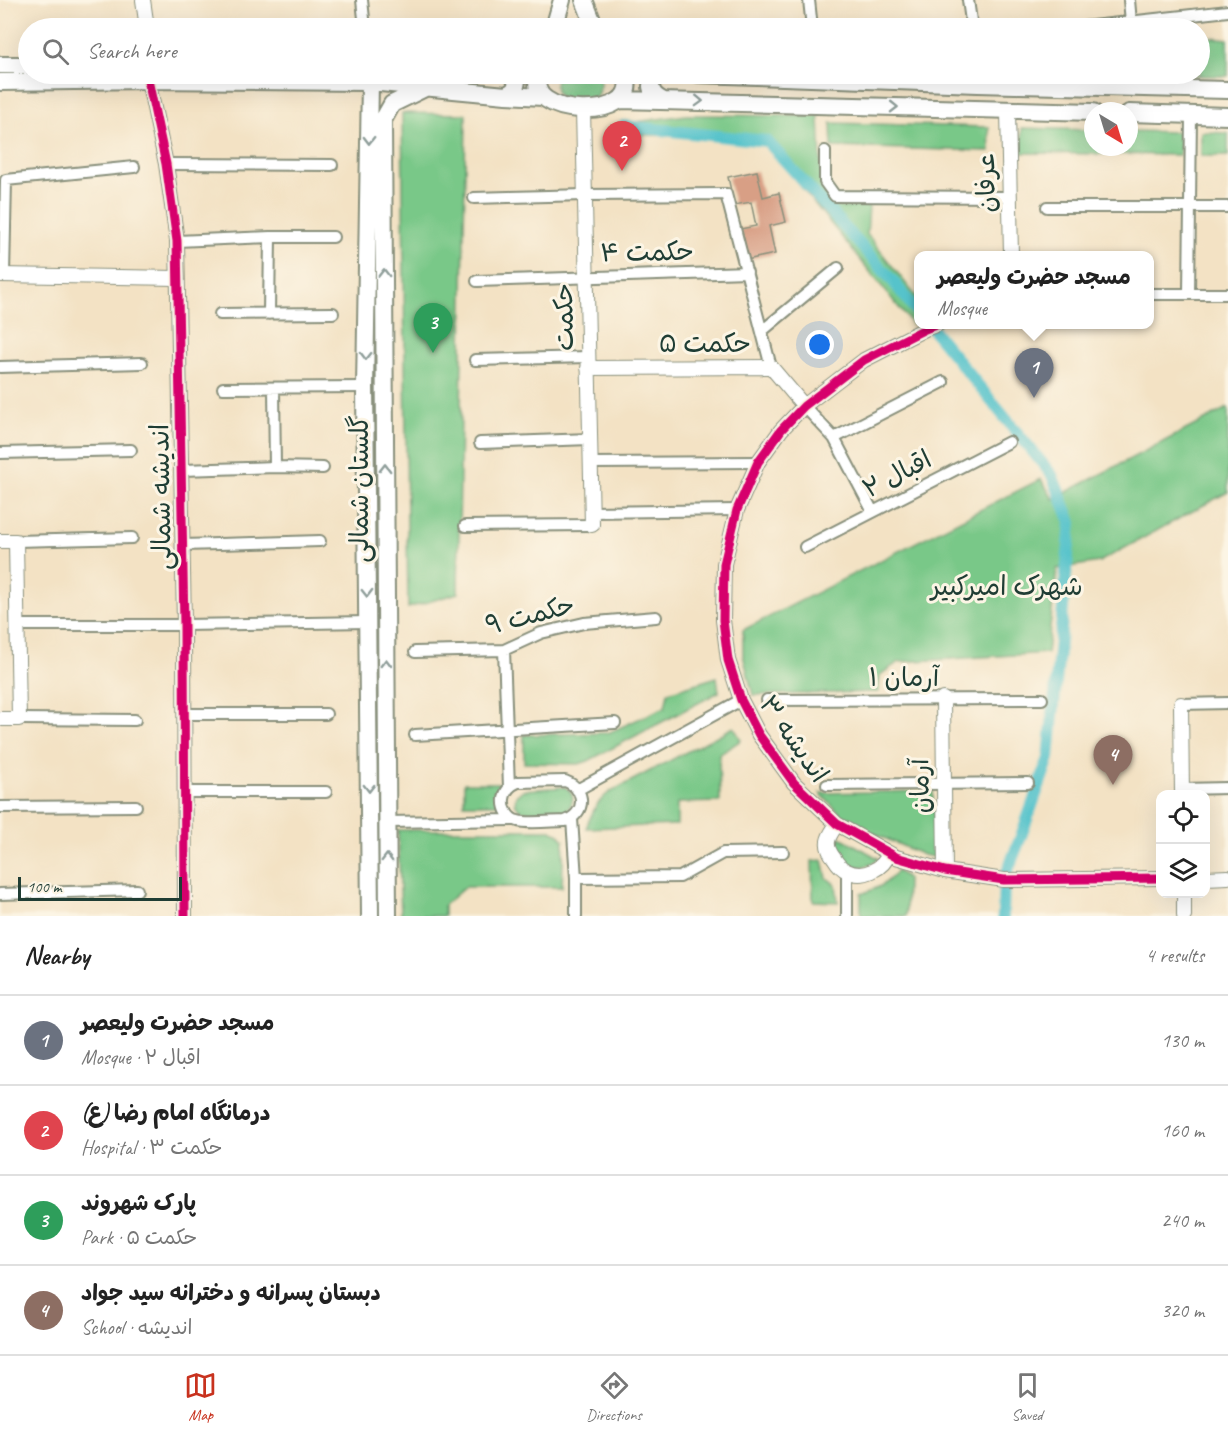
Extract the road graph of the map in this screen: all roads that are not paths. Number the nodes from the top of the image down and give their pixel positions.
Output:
1 (143, 0) edge
2 (362, 0) edge
3 (563, 0) edge
4 (584, 0) edge
5 (808, 0) edge
6 (968, 0) edge
7 (1129, 0) edge
8 (1228, 11) edge
9 (146, 18) edge
10 (364, 18) edge
11 (557, 18) edge
12 (566, 18) edge
13 (586, 18) edge
14 (591, 18) edge
15 (811, 18) edge
16 (971, 18) edge
17 (1131, 18) edge
18 (1166, 18) edge
19 (0, 65) edge
20 (18, 65) edge
21 (0, 82) edge
22 (18, 82) edge
23 (149, 84) edge
24 (367, 84) edge
25 (407, 84) edge
26 (517, 84) edge
27 (538, 84) edge
28 (627, 84) edge
29 (651, 84) edge
30 (1091, 84) edge
31 (427, 87) junction
32 (1228, 90) edge
33 (506, 95) junction
34 (543, 97) junction
35 (620, 100) junction
36 (662, 100) junction
37 (584, 109) junction
38 (1008, 110) junction
39 (1084, 112) edge
40 (1138, 113) edge
41 (1191, 115) junction
42 (1228, 116) edge
43 (825, 151) dead end
44 (166, 164) junction
45 (332, 165) dead end
46 (134, 167) dead end
47 (585, 195) junction
48 (1010, 197) junction
49 (474, 198) dead end
50 (1047, 207) dead end
51 (1190, 207) junction
52 (1228, 207) edge
53 (270, 237) junction
54 (333, 237) dead end
55 (177, 241) junction
56 (1011, 251) edge
57 (838, 268) dead end
58 (747, 272) junction
59 (2, 275) edge
60 (587, 277) junction
61 (177, 278) junction
62 (477, 280) dead end
63 (1154, 294) edge
64 (1189, 294) junction
65 (1228, 294) edge
66 (333, 313) dead end
67 (220, 314) dead end
68 (269, 314) junction
69 (923, 329) edge
70 (762, 331) junction
71 (475, 360) dead end
72 (142, 363) dead end
73 (588, 363) junction
74 (0, 367) edge
75 (771, 367) junction
76 (943, 382) dead end
77 (365, 387) junction
78 (223, 388) dead end
79 (274, 388) junction
80 (804, 406) junction
81 (834, 438) junction
82 (590, 439) junction
83 (1009, 442) dead end
84 (480, 443) dead end
85 (131, 450) dead end
86 (0, 453) edge
87 (758, 462) junction
88 (590, 463) junction
89 (275, 467) junction
90 (323, 468) dead end
91 (182, 470) junction
92 (737, 510) junction
93 (873, 512) junction
94 (591, 519) junction
95 (465, 526) dead end
96 (132, 538) dead end
97 (16, 541) junction
98 (320, 541) dead end
99 (0, 542) edge
100 (183, 545) junction
101 (805, 547) dead end
102 (656, 617) dead end
103 (368, 622) junction
104 (385, 622) junction
105 (17, 625) junction
106 (184, 625) junction
107 (504, 650) junction
108 (415, 652) dead end
109 (943, 699) junction
110 (1042, 699) dead end
111 (741, 700) junction
112 (767, 700) dead end
113 (1228, 703) edge
114 (1181, 704) joint
115 (185, 714) junction
116 (326, 714) dead end
117 (0, 719) edge
118 (19, 719) junction
119 (135, 720) dead end
120 (615, 723) dead end
121 (507, 730) junction
122 (415, 735) dead end
123 (1028, 783) dead end
124 (944, 784) junction
125 (827, 786) dead end
126 (509, 787) junction
127 (1228, 788) edge
128 (577, 790) junction
129 (1182, 790) edge
130 (1205, 790) edge
131 (185, 792) junction
132 (326, 792) dead end
133 (136, 806) dead end
134 (0, 807) edge
135 (572, 819) junction
136 (513, 820) junction
137 (387, 822) junction
138 (837, 824) junction
139 (783, 852) dead end
140 (889, 853) junction
141 (847, 871) junction
142 (945, 872) junction
143 (1228, 877) edge
144 (576, 878) junction
145 (1156, 878) edge
146 (1210, 878) edge
147 (137, 890) dead end
148 (0, 894) edge
149 (1184, 898) edge
150 (185, 916) edge
151 (370, 916) edge
152 (388, 916) edge
153 (576, 916) edge
154 (847, 916) edge
155 (1184, 916) edge

1 - 9 street
2 - 10 street
3 - 11 main road
3 - 12 main road
4 - 13 main road
4 - 14 main road
5 - 15 street
6 - 16 street
7 - 17 street
8 - 18 street
19 - 20 main road
21 - 22 main road
23 - 44 street, اندیشه شمالی
24 -> 77 main road, گلستان شمالی
25 - 31 main road
26 - 33 main road
27 - 34 main road
28 - 35 main road
29 - 36 main road
30 - 32 main road
31 - 33 main road
104 -> 31 main road, گلستان شمالی
33 - 34 main road
34 - 37 main road
35 - 36 main road
35 - 37 main road
36 -> 38 main road
37 - 47 street, حکمت
38 - 39 main road
38 - 48 street, عرفان
40 - 41 main road
41 - 42 main road
41 - 51 street
43 - 48 street
44 - 45 street
44 - 55 street, اندیشه شمالی
46 - 59 street
47 - 49 street
47 - 58 street
47 - 60 street, حکمت
48 - 56 street, عرفان
50 - 51 street
51 - 52 street
51 - 64 street
53 - 54 street
53 - 55 street
53 - 68 street
55 - 61 street, اندیشه شمالی
57 - 70 street
58 - 60 street, حکمت ۴
58 - 70 street
59 - 61 street
60 - 62 street, حکمت ۴
60 - 73 street, حکمت
61 - 91 street, اندیشه شمالی
63 - 64 street
64 - 65 street
66 - 68 street
67 - 68 street
69 - 80 street, اندیشه ۳
70 - 75 street
71 - 73 street, حکمت ۵
72 - 74 street
73 - 75 street, حکمت ۵
73 - 82 street, حکمت
75 - 80 street, حکمت ۵
76 - 81 street
77 - 79 street
77 -> 103 main road, گلستان شمالی
78 - 79 street
79 - 89 street
80 - 81 street
80 - 87 street, اندیشه ۳
81 - 93 street
82 - 84 street
82 - 88 street, حکمت
83 - 93 street, اقبال ۲
85 - 86 street
87 - 88 street
87 - 92 street, اندیشه ۳
88 - 94 street, حکمت
89 - 90 street
89 - 91 street
91 - 100 street, اندیشه شمالی
92 - 94 street
92 - 111 street, اندیشه ۳
93 - 101 street, اقبال ۲
94 - 95 street
96 - 97 street
97 - 99 street
97 - 105 street
98 - 100 street
100 - 106 street, اندیشه شمالی
102 - 107 street, حکمت ۹
103 - 104 main road
103 - 106 street
103 -> 151 main road, گلستان شمالی
137 -> 104 main road, گلستان شمالی
105 - 106 street
105 - 118 street
106 - 115 street, اندیشه شمالی
107 - 108 street, حکمت ۹
107 - 121 street
109 - 110 street, آرمان ۱
109 - 112 street, آرمان ۱
109 - 124 street, آرمان
111 - 128 street
111 - 138 street, اندیشه ۳
113 - 114 street
114 - 129 street
115 - 116 street
115 - 131 street, اندیشه شمالی
117 - 118 street
118 - 119 street
120 - 121 street
121 - 122 street
121 - 126 street
123 - 124 street
124 - 125 street
124 - 142 street, آرمان
126 - 128 street
126 - 136 street
127 - 130 street
128 - 135 street
131 - 132 street
131 - 150 street, اندیشه شمالی
133 - 134 street
135 - 136 street
135 - 144 street
136 - 137 street
152 -> 137 main road, گلستان شمالی
138 - 140 street, اندیشه ۳
138 - 141 street
139 - 144 street
140 - 141 street
140 - 142 street, اندیشه ۳
141 - 154 street
142 - 145 street, اندیشه ۳
143 - 146 street
144 - 153 street
147 - 148 street
149 - 155 street

